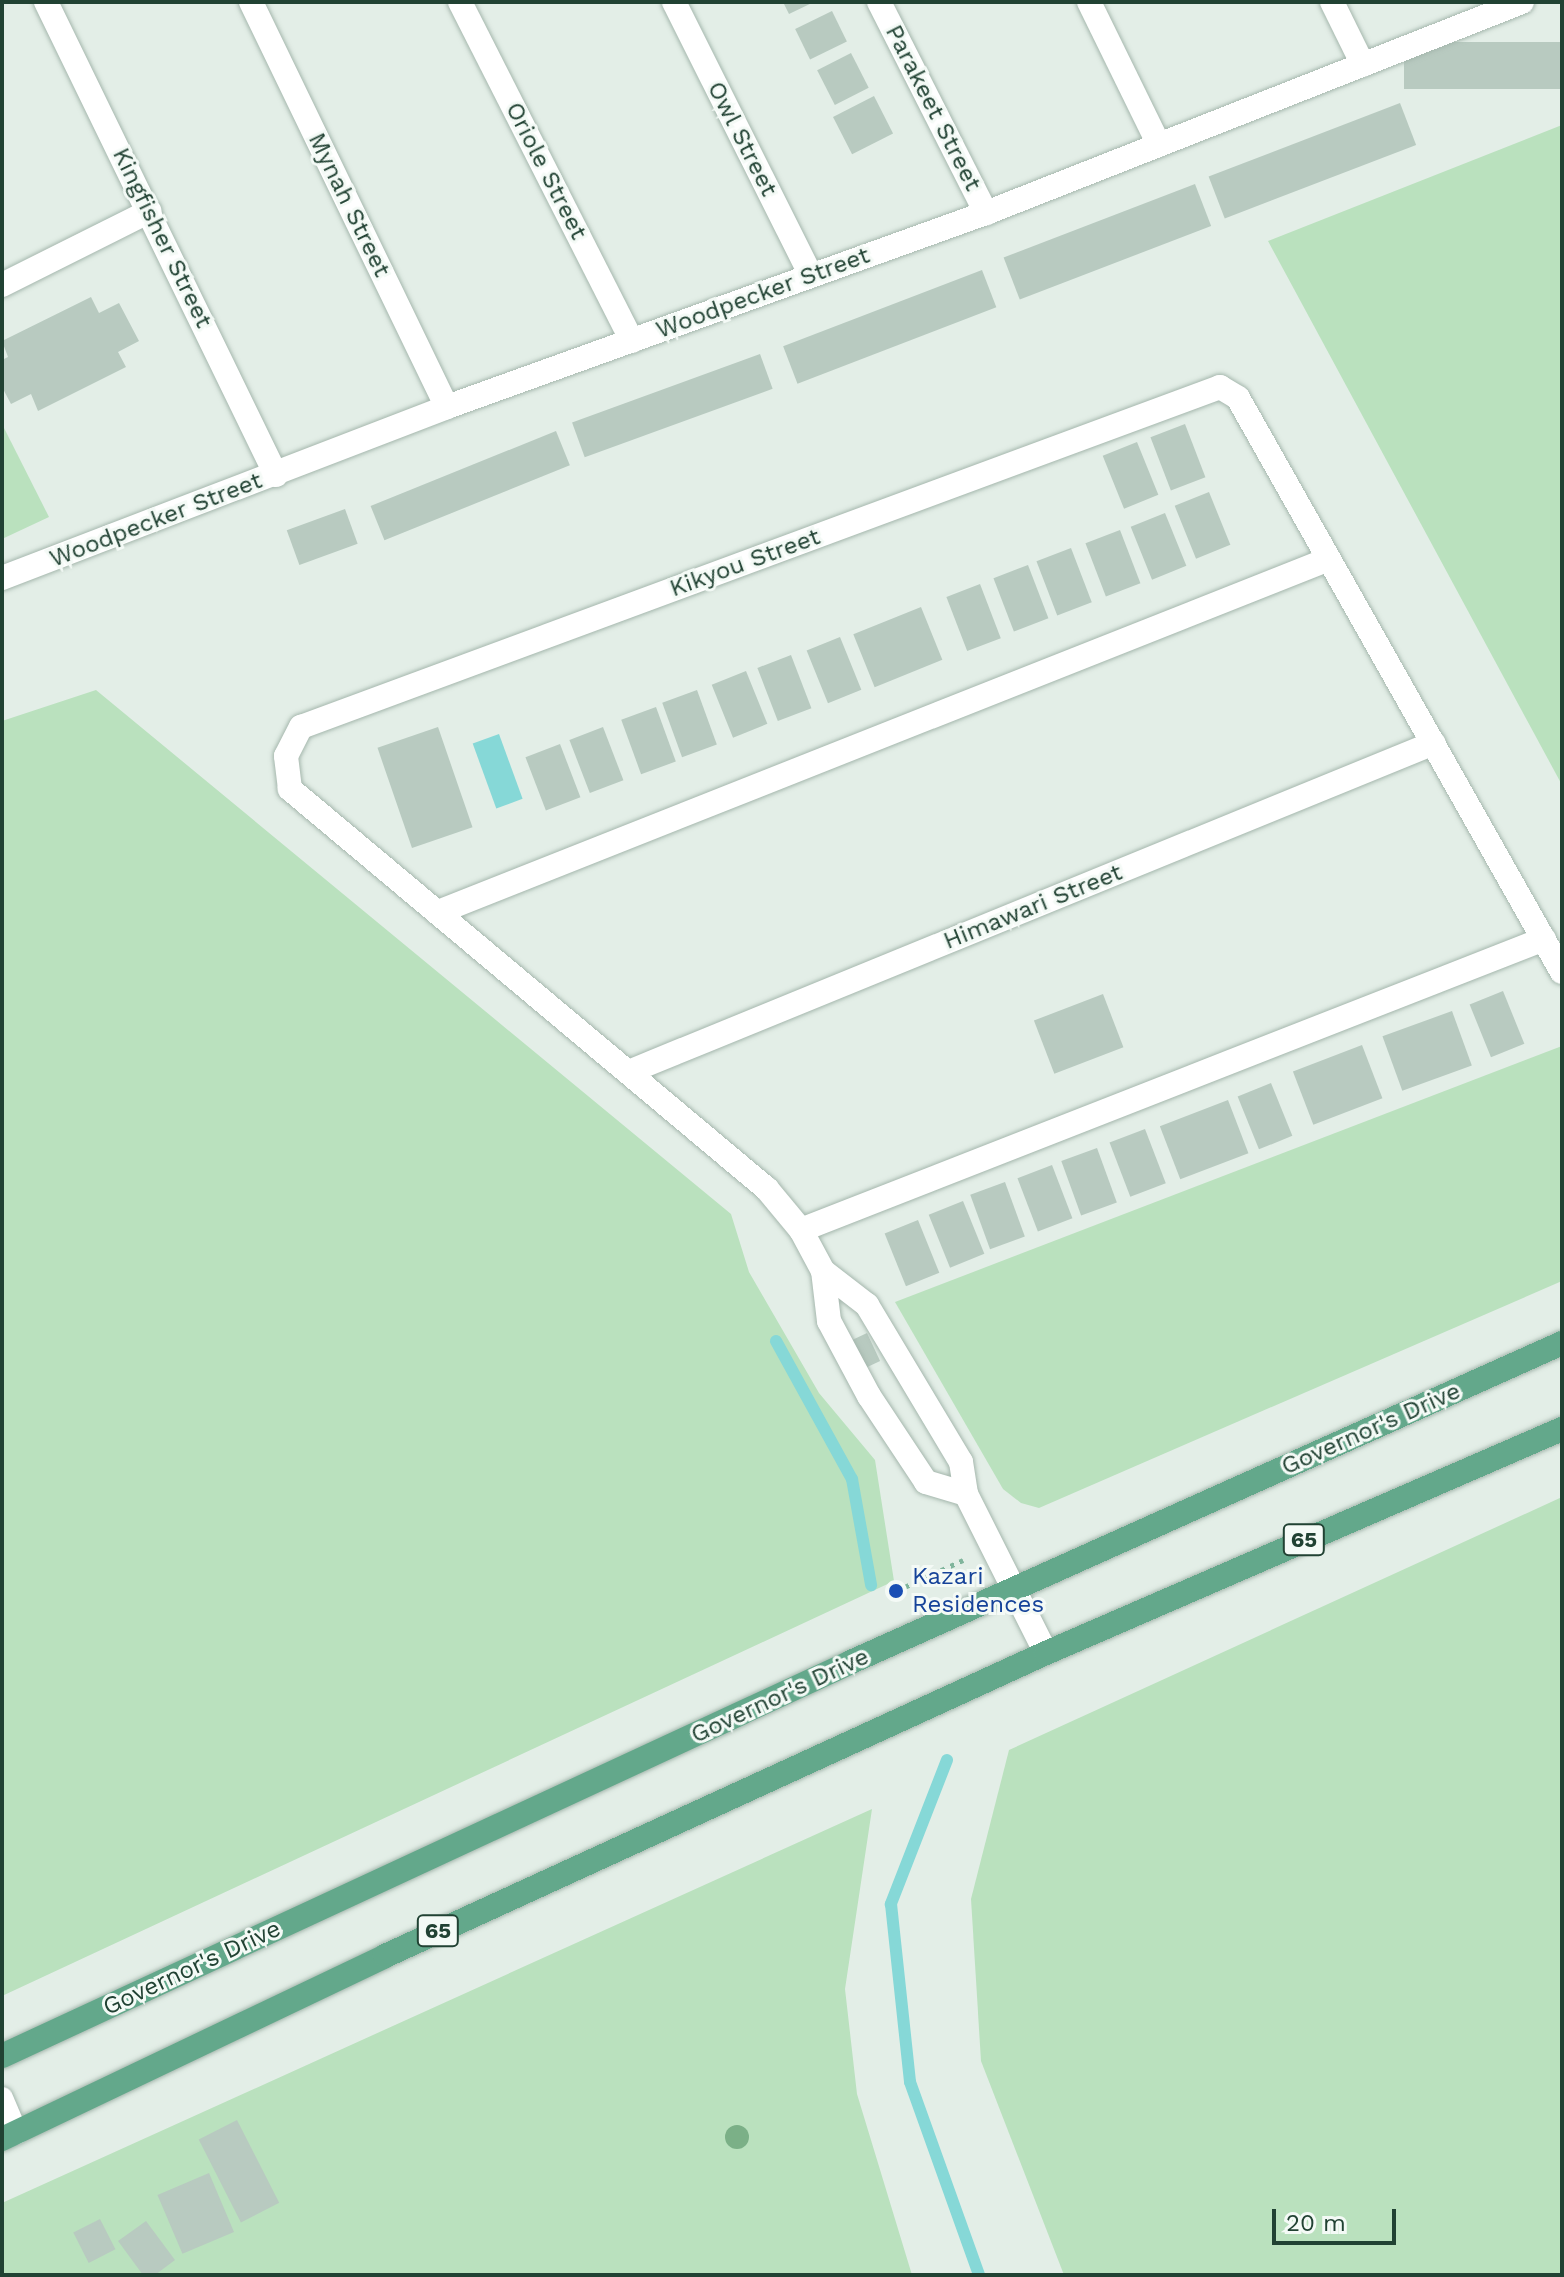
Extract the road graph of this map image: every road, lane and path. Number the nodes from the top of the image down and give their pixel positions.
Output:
1 (46, 2) edge
2 (251, 2) edge
3 (460, 2) edge
4 (674, 2) edge
5 (879, 2) edge
6 (1089, 2) edge
7 (1332, 2) edge
8 (1522, 2) edge
9 (1363, 65) junction
10 (1159, 145) junction
11 (150, 211) junction
12 (986, 213) junction
13 (811, 276) junction
14 (2, 285) edge
15 (632, 341) junction
16 (447, 407) junction
17 (276, 475) junction
18 (1329, 559) junction
19 (2, 578) edge
20 (1434, 743) junction
21 (441, 911) junction
22 (1544, 939) junction
23 (1562, 972) edge
24 (631, 1071) junction
25 (801, 1230) junction
26 (823, 1271) junction
27 (1562, 1343) edge
28 (1562, 1429) edge
29 (966, 1494) junction
30 (968, 1558) dead end
31 (1014, 1590) junction
32 (896, 1591) dead end
33 (1046, 1653) junction
34 (2, 2056) edge
35 (2, 2098) edge
36 (10, 2136) edge

1 - 11 street, Kingfisher Street
2 - 16 street, Mynah Street
3 - 15 street, Oriole Street
4 - 13 street, Owl Street
5 - 12 street, Parakeet Street
6 - 10 street
7 - 9 street
8 - 9 street, Woodpecker Street
9 - 10 street, Woodpecker Street
10 - 12 street, Woodpecker Street
11 - 14 street
11 - 17 street, Kingfisher Street
12 - 13 street, Woodpecker Street
13 - 15 street, Woodpecker Street
15 - 16 street, Woodpecker Street
16 - 17 street, Woodpecker Street
17 - 19 street, Woodpecker Street
18 - 20 street
18 - 21 street
18 - 21 street, Kikyou Street
20 - 22 street
20 - 24 street, Himawari Street
21 - 24 street
22 - 23 street
22 - 25 street
24 - 25 street
25 - 26 street
26 - 29 street
26 - 29 street
27 - 31 main road, Governor's Drive
28 - 33 main road, 65
29 - 31 street
30 - 32 path
31 - 33 street
31 - 34 main road, Governor's Drive
33 - 36 main road, 65
35 - 36 lane

